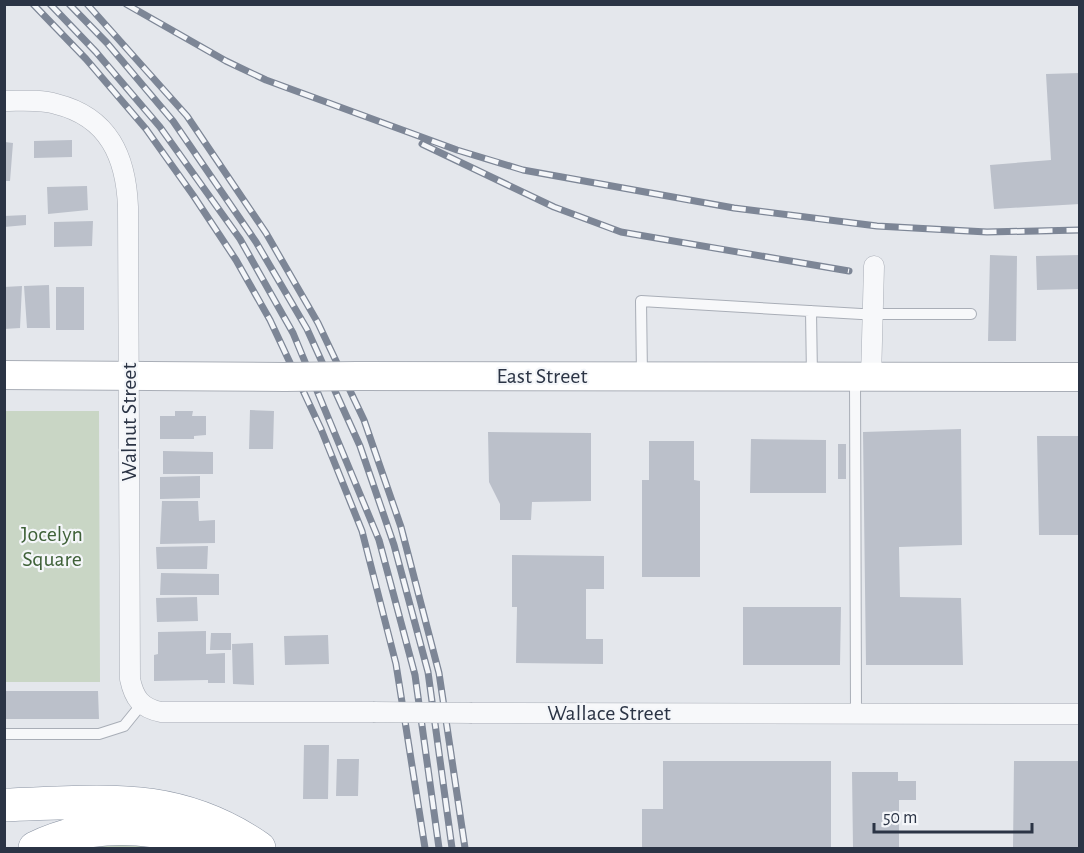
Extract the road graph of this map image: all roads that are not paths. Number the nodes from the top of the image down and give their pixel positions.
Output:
1 (4, 101) edge
2 (874, 266) dead end
3 (812, 311) junction
4 (873, 314) junction
5 (971, 314) dead end
6 (4, 375) edge
7 (129, 376) junction
8 (642, 376) junction
9 (812, 377) junction
10 (863, 377) junction
11 (1080, 377) edge
12 (141, 705) junction
13 (856, 714) junction
14 (1080, 714) edge
15 (4, 734) edge
16 (4, 805) edge
17 (35, 849) edge
18 (211, 849) edge
19 (259, 849) edge

1 - 7 street, Walnut Street
2 - 4 street
3 - 4 lane
3 - 8 lane
3 - 9 lane
4 - 5 lane
4 - 10 street
6 - 7 main road, East Street
7 - 8 main road, East Street, bridge
7 - 12 street, Walnut Street
8 - 9 main road, East Street
9 - 10 main road, East Street
10 - 11 main road, East Street
10 - 13 lane
12 - 13 street, Wallace Street, bridge
12 - 15 lane
13 - 14 street, Wallace Street
16 - 19 highway
17 - 18 highway

